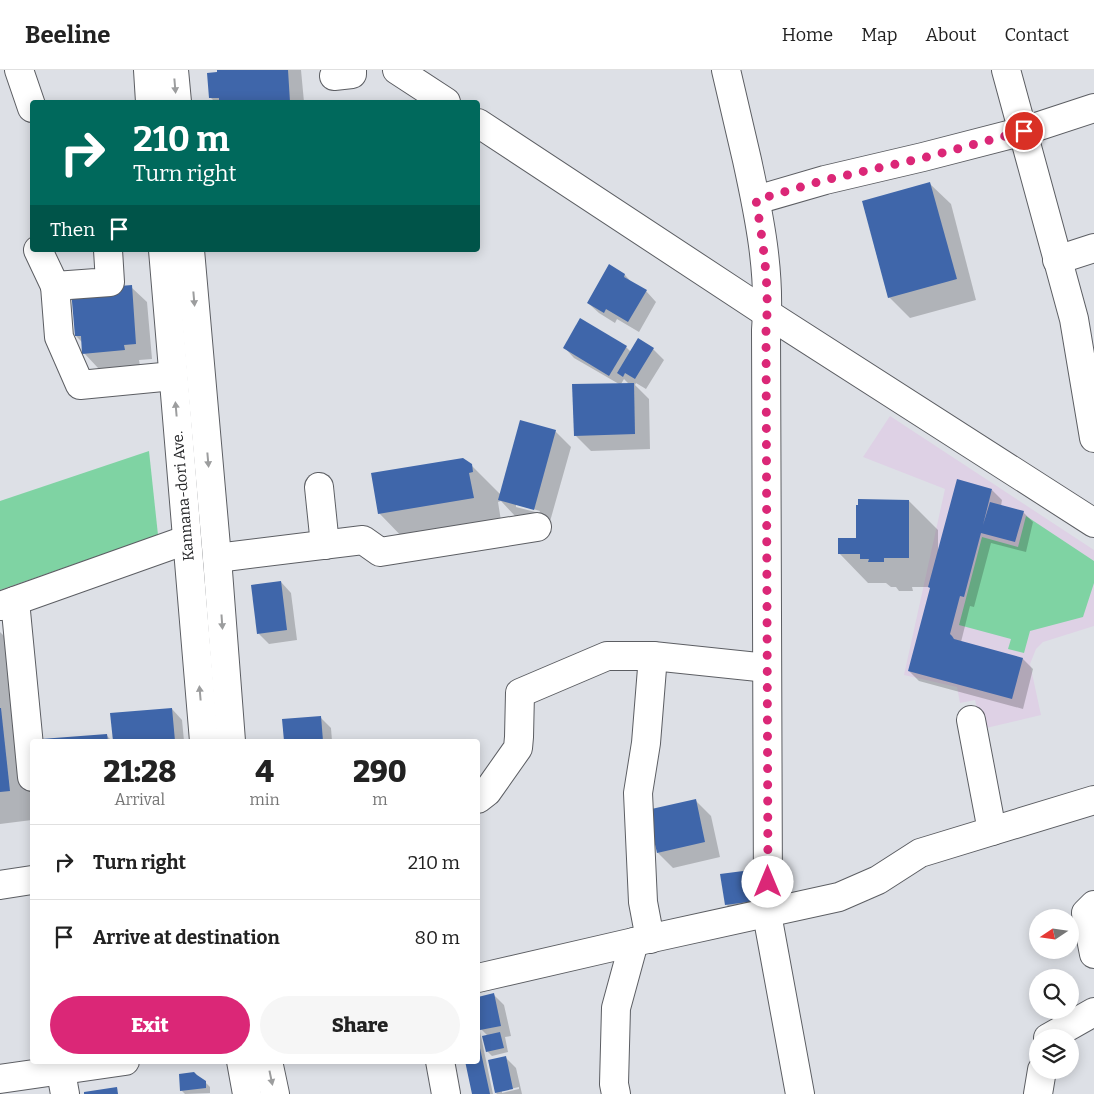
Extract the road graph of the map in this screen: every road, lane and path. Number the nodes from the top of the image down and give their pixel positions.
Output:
1 (19, 70) edge
2 (148, 70) edge
3 (174, 70) edge
4 (726, 70) edge
5 (1006, 70) edge
6 (403, 83) edge
7 (150, 100) edge
8 (177, 100) edge
9 (441, 100) edge
10 (30, 102) edge
11 (1094, 108) edge
12 (480, 124) edge
13 (1024, 131) junction
14 (756, 200) junction
15 (1094, 248) edge
16 (39, 252) edge
17 (108, 252) edge
18 (162, 252) edge
19 (190, 252) edge
20 (1057, 260) junction
21 (55, 286) junction
22 (768, 314) junction
23 (173, 376) junction
24 (1094, 438) edge
25 (319, 487) dead end
26 (1094, 524) edge
27 (537, 527) dead end
28 (186, 540) junction
29 (324, 545) junction
30 (217, 558) junction
31 (7, 604) edge
32 (654, 656) junction
33 (767, 668) junction
34 (971, 720) dead end
35 (204, 739) edge
36 (231, 739) edge
37 (30, 763) edge
38 (480, 797) edge
39 (1094, 800) edge
40 (992, 831) junction
41 (30, 880) edge
42 (0, 885) edge
43 (1094, 905) edge
44 (768, 912) junction
45 (642, 940) junction
46 (1094, 954) edge
47 (480, 978) edge
48 (1094, 1012) edge
49 (1064, 1029) edge
50 (111, 1064) edge
51 (242, 1064) edge
52 (269, 1064) edge
53 (441, 1064) edge
54 (61, 1075) edge
55 (0, 1079) edge
56 (1040, 1079) edge
57 (247, 1094) edge
58 (275, 1094) edge
59 (446, 1094) edge
60 (616, 1094) edge
61 (800, 1094) edge
62 (1038, 1094) edge

1 - 10 street
2 - 7 street
3 -> 8 street
4 - 14 street
5 - 13 street
6 - 9 street
11 - 13 street
12 - 22 street
13 - 14 street
13 - 20 street
14 - 22 street
15 - 20 street
16 - 21 street
17 - 21 street
18 - 23 street, Kannana-dori Ave.
19 -> 30 street, Kannana-dori Ave.
20 - 24 street
21 - 23 street
22 - 26 street
22 - 33 street
28 -> 23 street, Kannana-dori Ave.
25 - 29 street
27 - 29 street
28 - 31 street
35 -> 28 street, Kannana-dori Ave.
29 - 30 street
30 -> 36 street, Kannana-dori Ave.
31 - 37 street
32 - 33 street
32 - 38 street
32 - 45 street
33 - 44 street
34 - 40 street
39 - 40 street
40 - 44 street
41 - 42 street
43 - 46 street
44 - 45 street
44 - 61 street
45 - 47 street
45 - 60 street
48 - 49 street
50 - 54 street
51 - 57 street
52 -> 58 street
53 - 59 street
54 - 55 street
56 - 62 street

